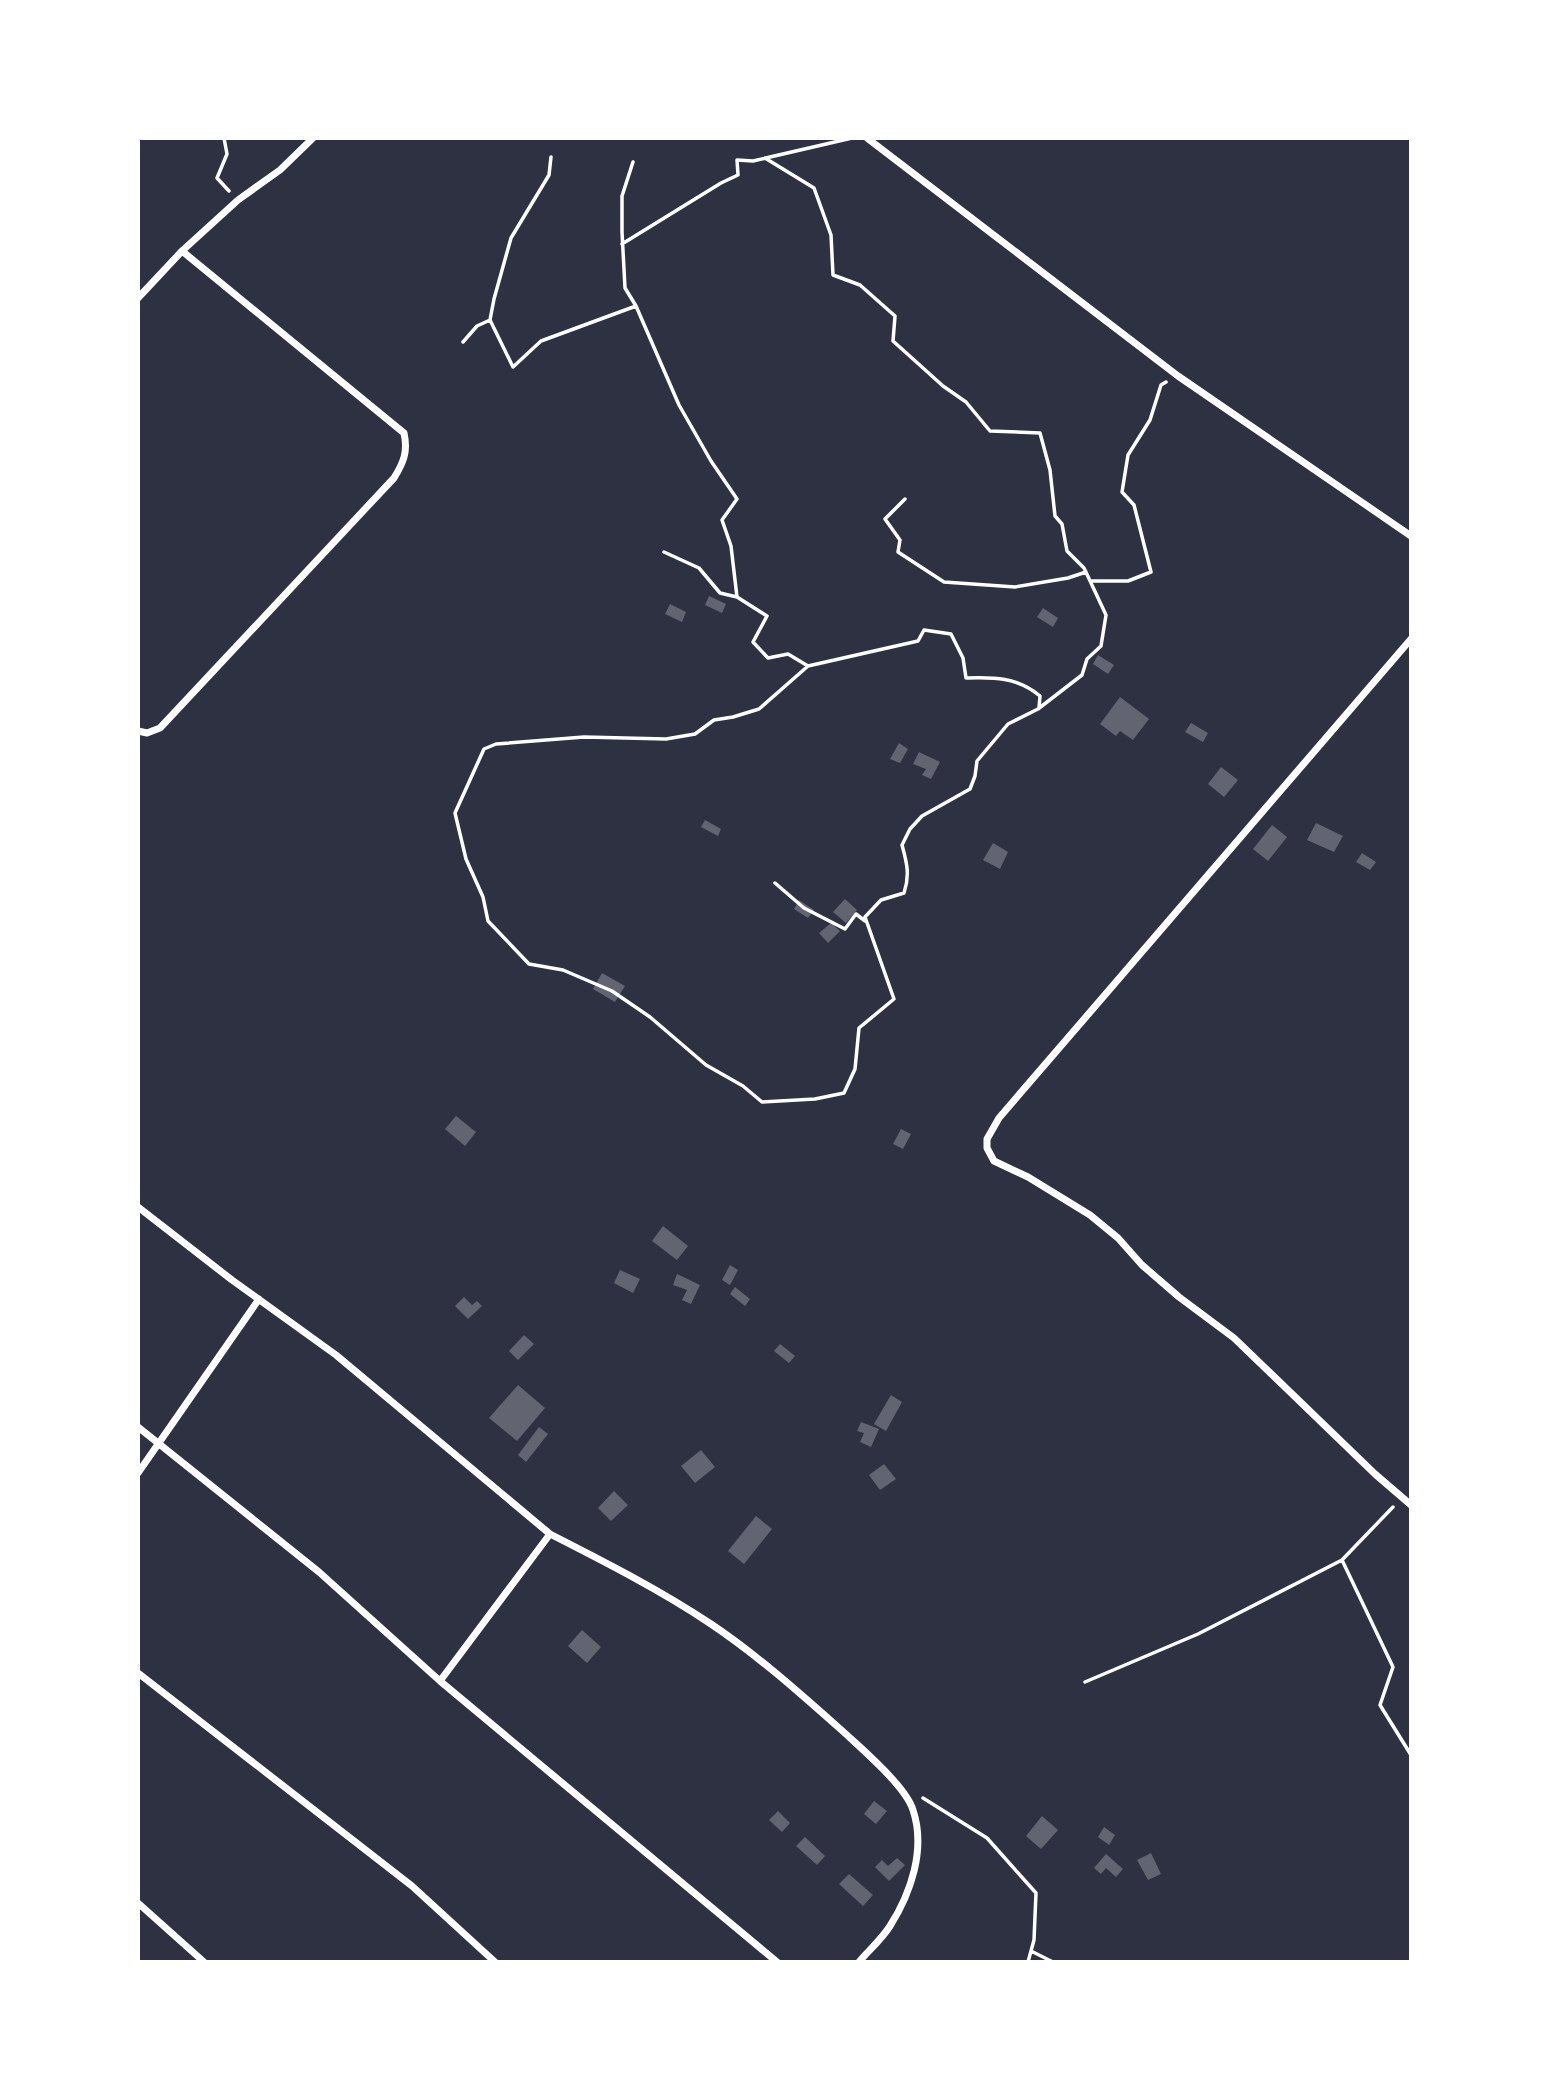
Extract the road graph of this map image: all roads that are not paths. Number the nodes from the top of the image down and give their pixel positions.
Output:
1 (313, 138) edge
2 (867, 138) edge
3 (182, 251) junction
4 (138, 298) edge
5 (1411, 536) edge
6 (1411, 639) edge
7 (138, 731) edge
8 (138, 1207) edge
9 (259, 1299) junction
10 (138, 1427) edge
11 (159, 1445) junction
12 (138, 1473) edge
13 (1411, 1505) edge
14 (550, 1534) junction
15 (138, 1673) edge
16 (440, 1681) junction
17 (138, 1903) edge
18 (204, 1962) edge
19 (495, 1962) edge
20 (777, 1962) edge
21 (859, 1962) edge

1 - 3 street
2 - 5 street
3 - 4 street
3 - 7 street
6 - 13 street
8 - 9 street
9 - 11 street
9 - 14 street
10 - 11 street
11 - 12 street
11 - 16 street
14 - 16 street
14 - 21 street
15 - 19 street
16 - 20 street
17 - 18 street

